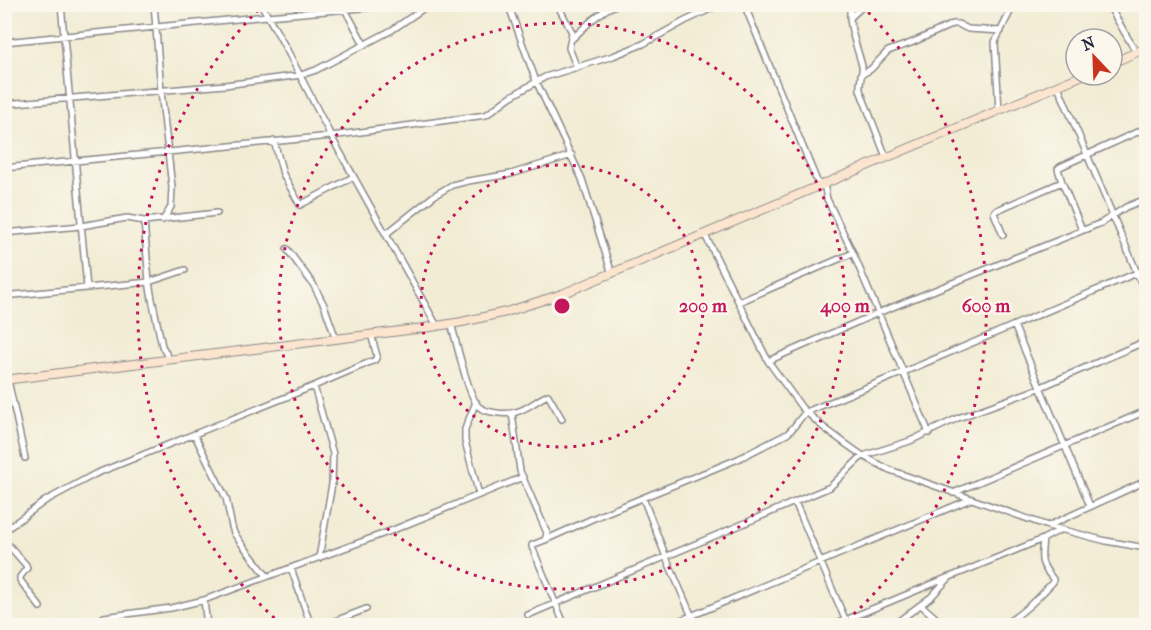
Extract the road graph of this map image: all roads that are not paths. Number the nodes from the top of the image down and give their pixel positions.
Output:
1 (61, 4) edge
2 (154, 4) edge
3 (261, 4) edge
4 (409, 4) edge
5 (430, 4) edge
6 (508, 4) edge
7 (557, 4) edge
8 (617, 4) edge
9 (721, 4) edge
10 (744, 4) edge
11 (850, 4) edge
12 (865, 4) edge
13 (1010, 4) edge
14 (1108, 4) edge
15 (343, 7) edge
16 (267, 16) junction
17 (850, 18) junction
18 (155, 28) junction
19 (1001, 31) junction
20 (64, 36) junction
21 (570, 41) junction
22 (4, 42) edge
23 (364, 44) junction
24 (1146, 48) edge
25 (1136, 52) junction
26 (1124, 58) edge
27 (577, 68) junction
28 (301, 75) junction
29 (861, 75) junction
30 (536, 81) junction
31 (1064, 83) edge
32 (1058, 86) junction
33 (161, 91) junction
34 (70, 98) junction
35 (4, 104) edge
36 (999, 111) junction
37 (1146, 128) edge
38 (332, 136) junction
39 (274, 141) junction
40 (167, 153) junction
41 (1087, 154) junction
42 (572, 155) junction
43 (886, 157) junction
44 (76, 162) junction
45 (4, 168) edge
46 (354, 177) junction
47 (1062, 182) junction
48 (822, 185) junction
49 (1146, 199) edge
50 (217, 213) dead end
51 (1113, 215) junction
52 (163, 220) junction
53 (144, 221) junction
54 (81, 226) junction
55 (1082, 230) junction
56 (4, 232) edge
57 (386, 234) junction
58 (705, 235) junction
59 (1003, 235) dead end
60 (287, 249) dead end
61 (853, 254) junction
62 (1146, 269) edge
63 (185, 270) dead end
64 (1137, 273) junction
65 (612, 274) junction
66 (149, 282) junction
67 (87, 288) junction
68 (1146, 294) edge
69 (4, 296) edge
70 (739, 302) junction
71 (878, 313) junction
72 (451, 323) junction
73 (1014, 325) junction
74 (437, 326) junction
75 (371, 334) junction
76 (336, 339) junction
77 (1146, 341) edge
78 (162, 346) junction
79 (169, 359) junction
80 (157, 361) junction
81 (768, 361) junction
82 (904, 372) junction
83 (6, 380) edge
84 (314, 386) junction
85 (1041, 387) junction
86 (476, 402) junction
87 (1146, 411) edge
88 (512, 412) junction
89 (806, 412) junction
90 (562, 419) dead end
91 (929, 433) junction
92 (195, 434) junction
93 (1065, 446) junction
94 (863, 456) junction
95 (24, 458) dead end
96 (524, 477) junction
97 (1146, 481) edge
98 (953, 493) junction
99 (479, 495) junction
100 (643, 498) junction
101 (971, 499) junction
102 (795, 502) junction
103 (1090, 506) junction
104 (1048, 526) junction
105 (1060, 530) junction
106 (4, 531) edge
107 (546, 536) junction
108 (1043, 539) junction
109 (4, 540) edge
110 (1146, 548) edge
111 (666, 557) junction
112 (319, 558) junction
113 (820, 562) junction
114 (291, 568) junction
115 (267, 576) junction
116 (950, 577) junction
117 (204, 600) junction
118 (556, 603) junction
119 (921, 605) junction
120 (40, 607) dead end
121 (366, 609) dead end
122 (528, 615) dead end
123 (692, 615) junction
124 (104, 617) dead end
125 (845, 619) junction
126 (207, 626) edge
127 (311, 626) edge
128 (322, 626) edge
129 (565, 626) edge
130 (667, 626) edge
131 (696, 626) edge
132 (831, 626) edge
133 (892, 626) edge
134 (945, 626) edge
135 (1002, 626) edge

1 - 20 street
2 - 18 street
3 - 16 street
4 - 15 street
5 - 23 street
6 - 30 street
7 - 21 street
8 - 21 street
9 - 27 street
10 - 48 street
11 - 17 street
12 - 17 street
13 - 19 street
14 - 25 street
15 - 16 street
15 - 23 street
16 - 18 street
16 - 28 street
17 - 29 street
18 - 20 street
18 - 33 street
19 - 29 street
19 - 36 street
20 - 22 street
20 - 34 street
21 - 27 street
23 - 28 street
24 - 25 main road
25 - 26 main road
27 - 30 street
28 - 33 street
28 - 38 street
29 - 43 street
30 - 38 street
30 - 42 street
31 - 32 main road
32 - 36 main road
32 - 41 street
33 - 34 street
33 - 40 street
34 - 35 street
34 - 44 street
36 - 43 main road
37 - 41 street
38 - 39 street
38 - 46 street
39 - 40 street
39 - 46 street
40 - 44 street
40 - 52 street
41 - 47 street
41 - 51 street
42 - 57 street
42 - 65 street
43 - 48 main road
44 - 45 street
44 - 54 street
46 - 57 street
47 - 55 street
47 - 59 street
48 - 58 main road
48 - 61 street
49 - 51 street
50 - 52 street
51 - 55 street
51 - 64 street
52 - 53 street
53 - 54 street
53 - 66 street
54 - 56 street
54 - 67 street
55 - 71 street
57 - 74 street
58 - 65 main road
58 - 70 street
60 - 76 street
61 - 70 street
61 - 71 street
62 - 64 street
63 - 66 street
64 - 68 street
64 - 73 street
65 - 72 main road
66 - 67 street
66 - 78 street
67 - 69 street
70 - 81 street
71 - 81 street
71 - 82 street
72 - 74 main road
72 - 86 street
73 - 82 street
73 - 85 street
74 - 75 main road
75 - 76 main road
75 - 84 street
76 - 79 main road
77 - 85 street
78 - 79 street
78 - 80 street
79 - 80 main road
80 - 83 main road
81 - 89 street
82 - 89 street
82 - 91 street
83 - 95 street
84 - 92 street
84 - 112 street
85 - 91 street
85 - 93 street
86 - 88 street
86 - 99 street
87 - 93 street
88 - 90 street
88 - 96 street
89 - 94 street
89 - 100 street
91 - 94 street
92 - 106 street
92 - 115 street
93 - 98 street
93 - 103 street
94 - 98 street
94 - 102 street
96 - 99 street
96 - 107 street
97 - 103 street
98 - 101 street
99 - 112 street
100 - 107 street
100 - 111 street
101 - 104 street
101 - 113 street
102 - 111 street
102 - 113 street
103 - 104 street
104 - 105 street
105 - 108 street
105 - 110 street
107 - 118 street
108 - 116 street
108 - 135 street
109 - 120 street
111 - 118 street
111 - 123 street
112 - 114 street
113 - 123 street
113 - 125 street
114 - 115 street
114 - 127 street
115 - 117 street
116 - 119 street
116 - 125 street
117 - 124 street
117 - 126 street
118 - 122 street
118 - 129 street
119 - 133 street
119 - 134 street
121 - 128 street
123 - 130 street
123 - 131 street
125 - 132 street

